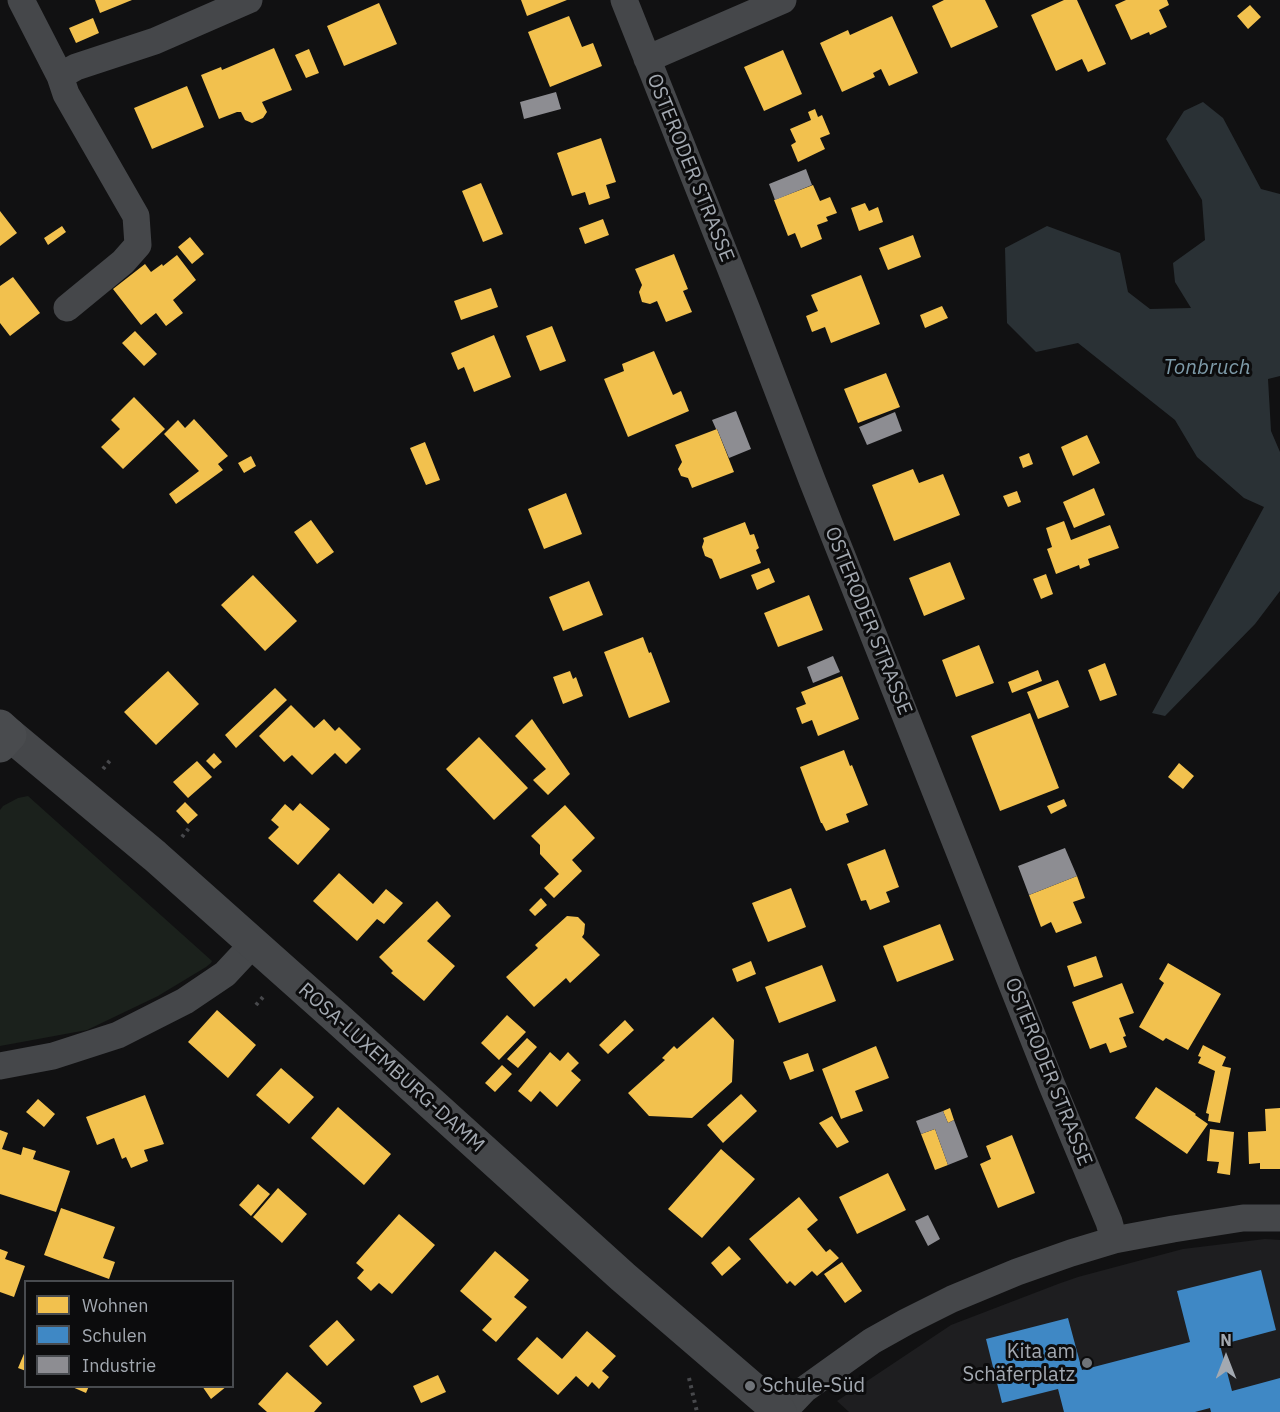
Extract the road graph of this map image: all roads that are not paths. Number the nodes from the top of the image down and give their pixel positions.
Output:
1 (21, 0) edge
2 (249, 0) edge
3 (624, 0) edge
4 (783, 0) edge
5 (647, 59) junction
6 (60, 76) junction
7 (67, 308) dead end
8 (3, 735) edge
9 (253, 944) junction
10 (0, 1066) edge
11 (1280, 1218) edge
12 (1114, 1240) junction
13 (781, 1412) edge

1 - 6 street
2 - 6 street
3 - 5 street, OSTERODER STRASSE
4 - 5 street
5 - 12 street, OSTERODER STRASSE
6 - 7 street
8 - 9 street, ROSA-LUXEMBURG-DAMM
9 - 10 street
9 - 13 street, ROSA-LUXEMBURG-DAMM
11 - 12 street
12 - 13 street

